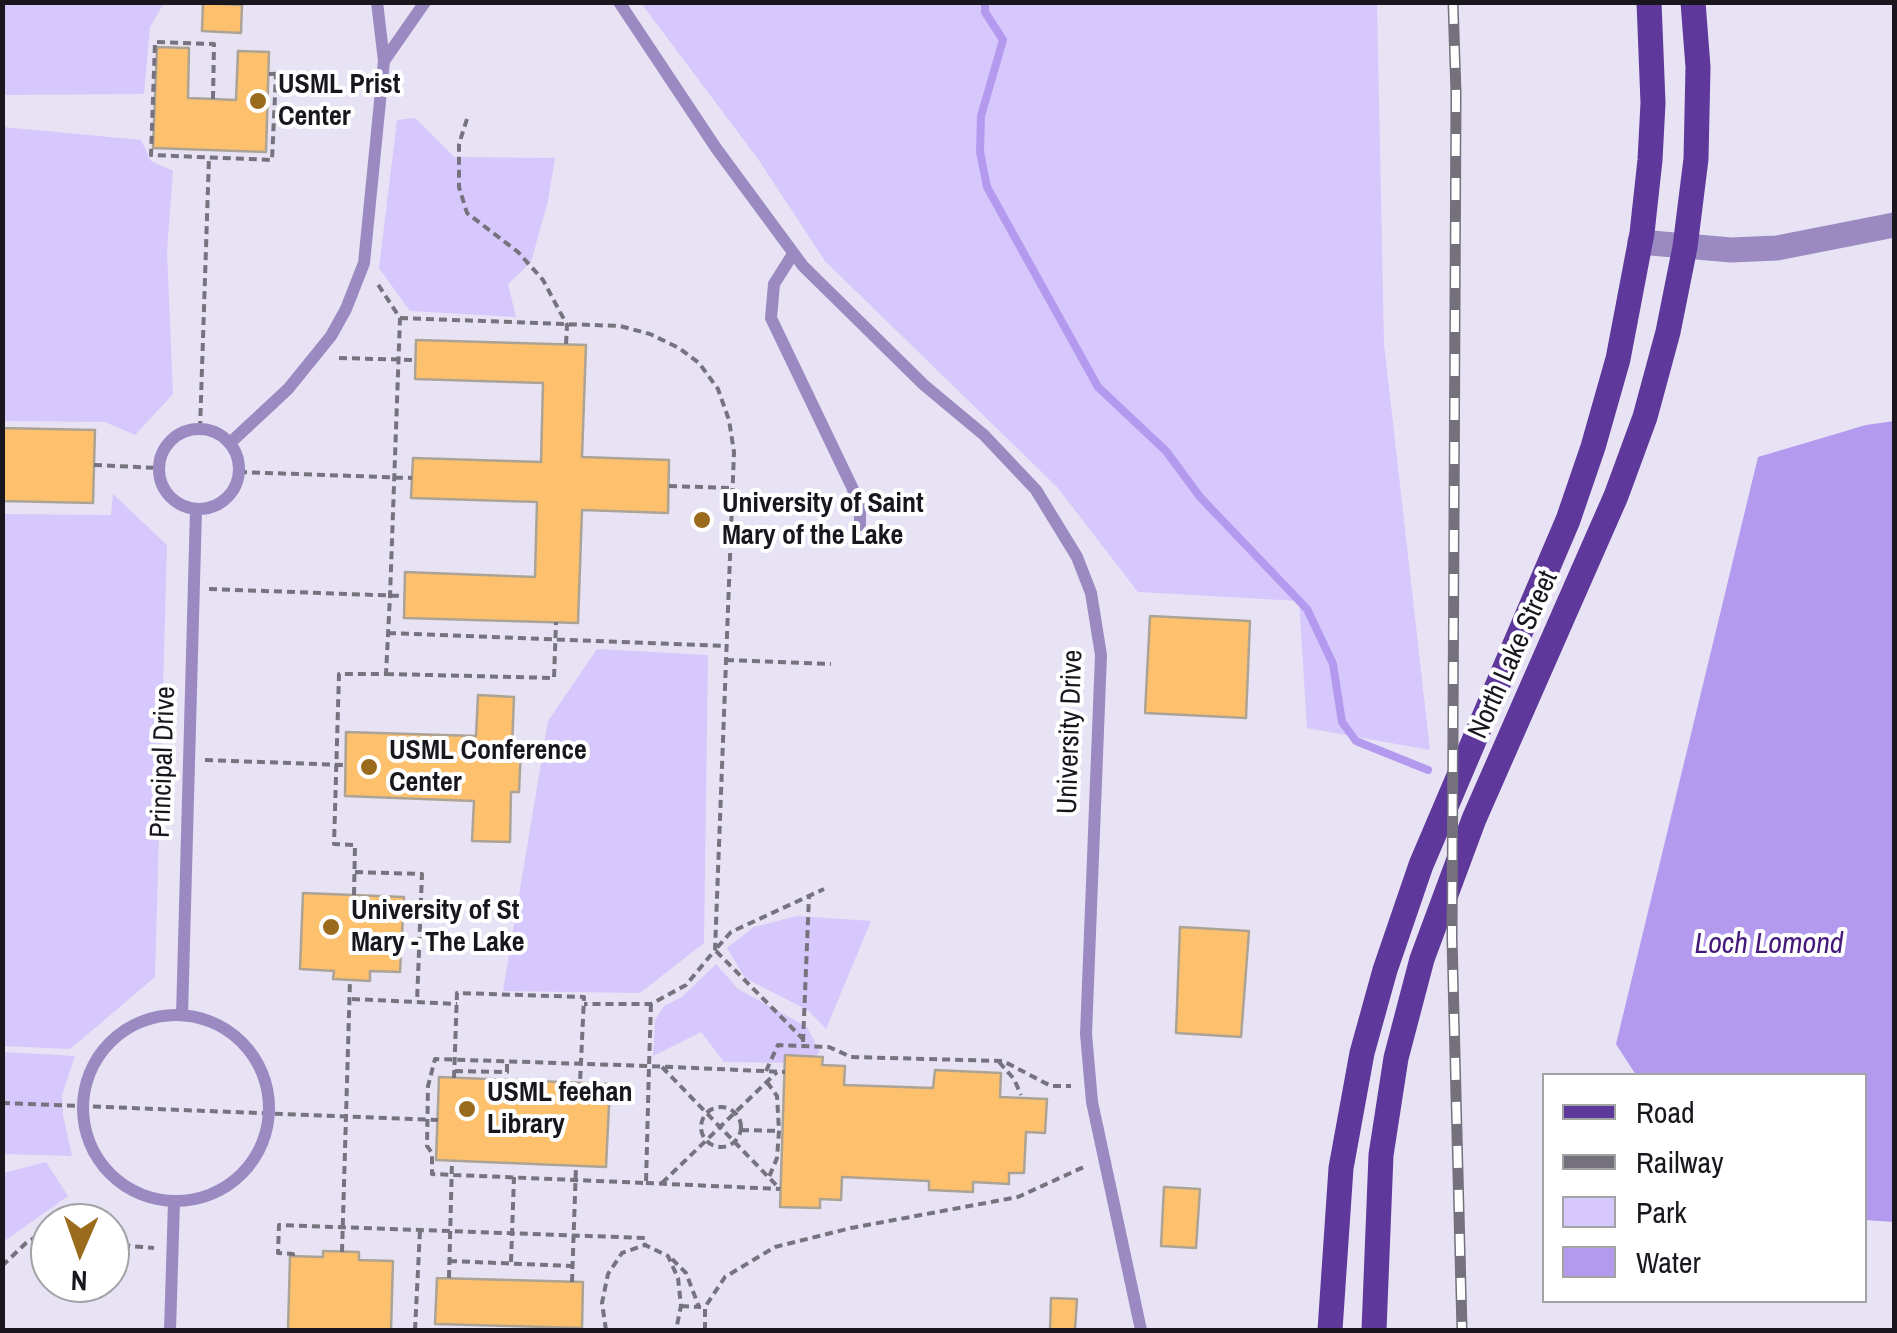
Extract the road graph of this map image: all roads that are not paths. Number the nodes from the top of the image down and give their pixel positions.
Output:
1 (376, 2) edge
2 (425, 2) edge
3 (619, 2) edge
4 (1649, 2) edge
5 (1693, 2) edge
6 (384, 62) junction
7 (1894, 225) edge
8 (1640, 242) junction
9 (1685, 248) junction
10 (793, 254) junction
11 (230, 443) junction
12 (196, 510) junction
13 (860, 525) dead end
14 (182, 1015) junction
15 (174, 1202) junction
16 (170, 1330) edge
17 (1141, 1330) edge
18 (1330, 1330) edge
19 (1374, 1330) edge

1 - 6 lane
2 - 6 lane
3 - 10 lane, University Drive
4 - 8 main road, North Lake Street
5 - 9 main road, North Lake Street
6 - 11 lane
7 - 9 street
8 - 9 street
8 - 18 main road, North Lake Street
9 - 19 main road, North Lake Street
10 - 13 lane
10 - 17 lane, University Drive
11 - 12 lane
11 - 12 lane
12 - 14 lane, Principal Drive
14 - 15 lane
14 - 15 lane
15 - 16 lane

